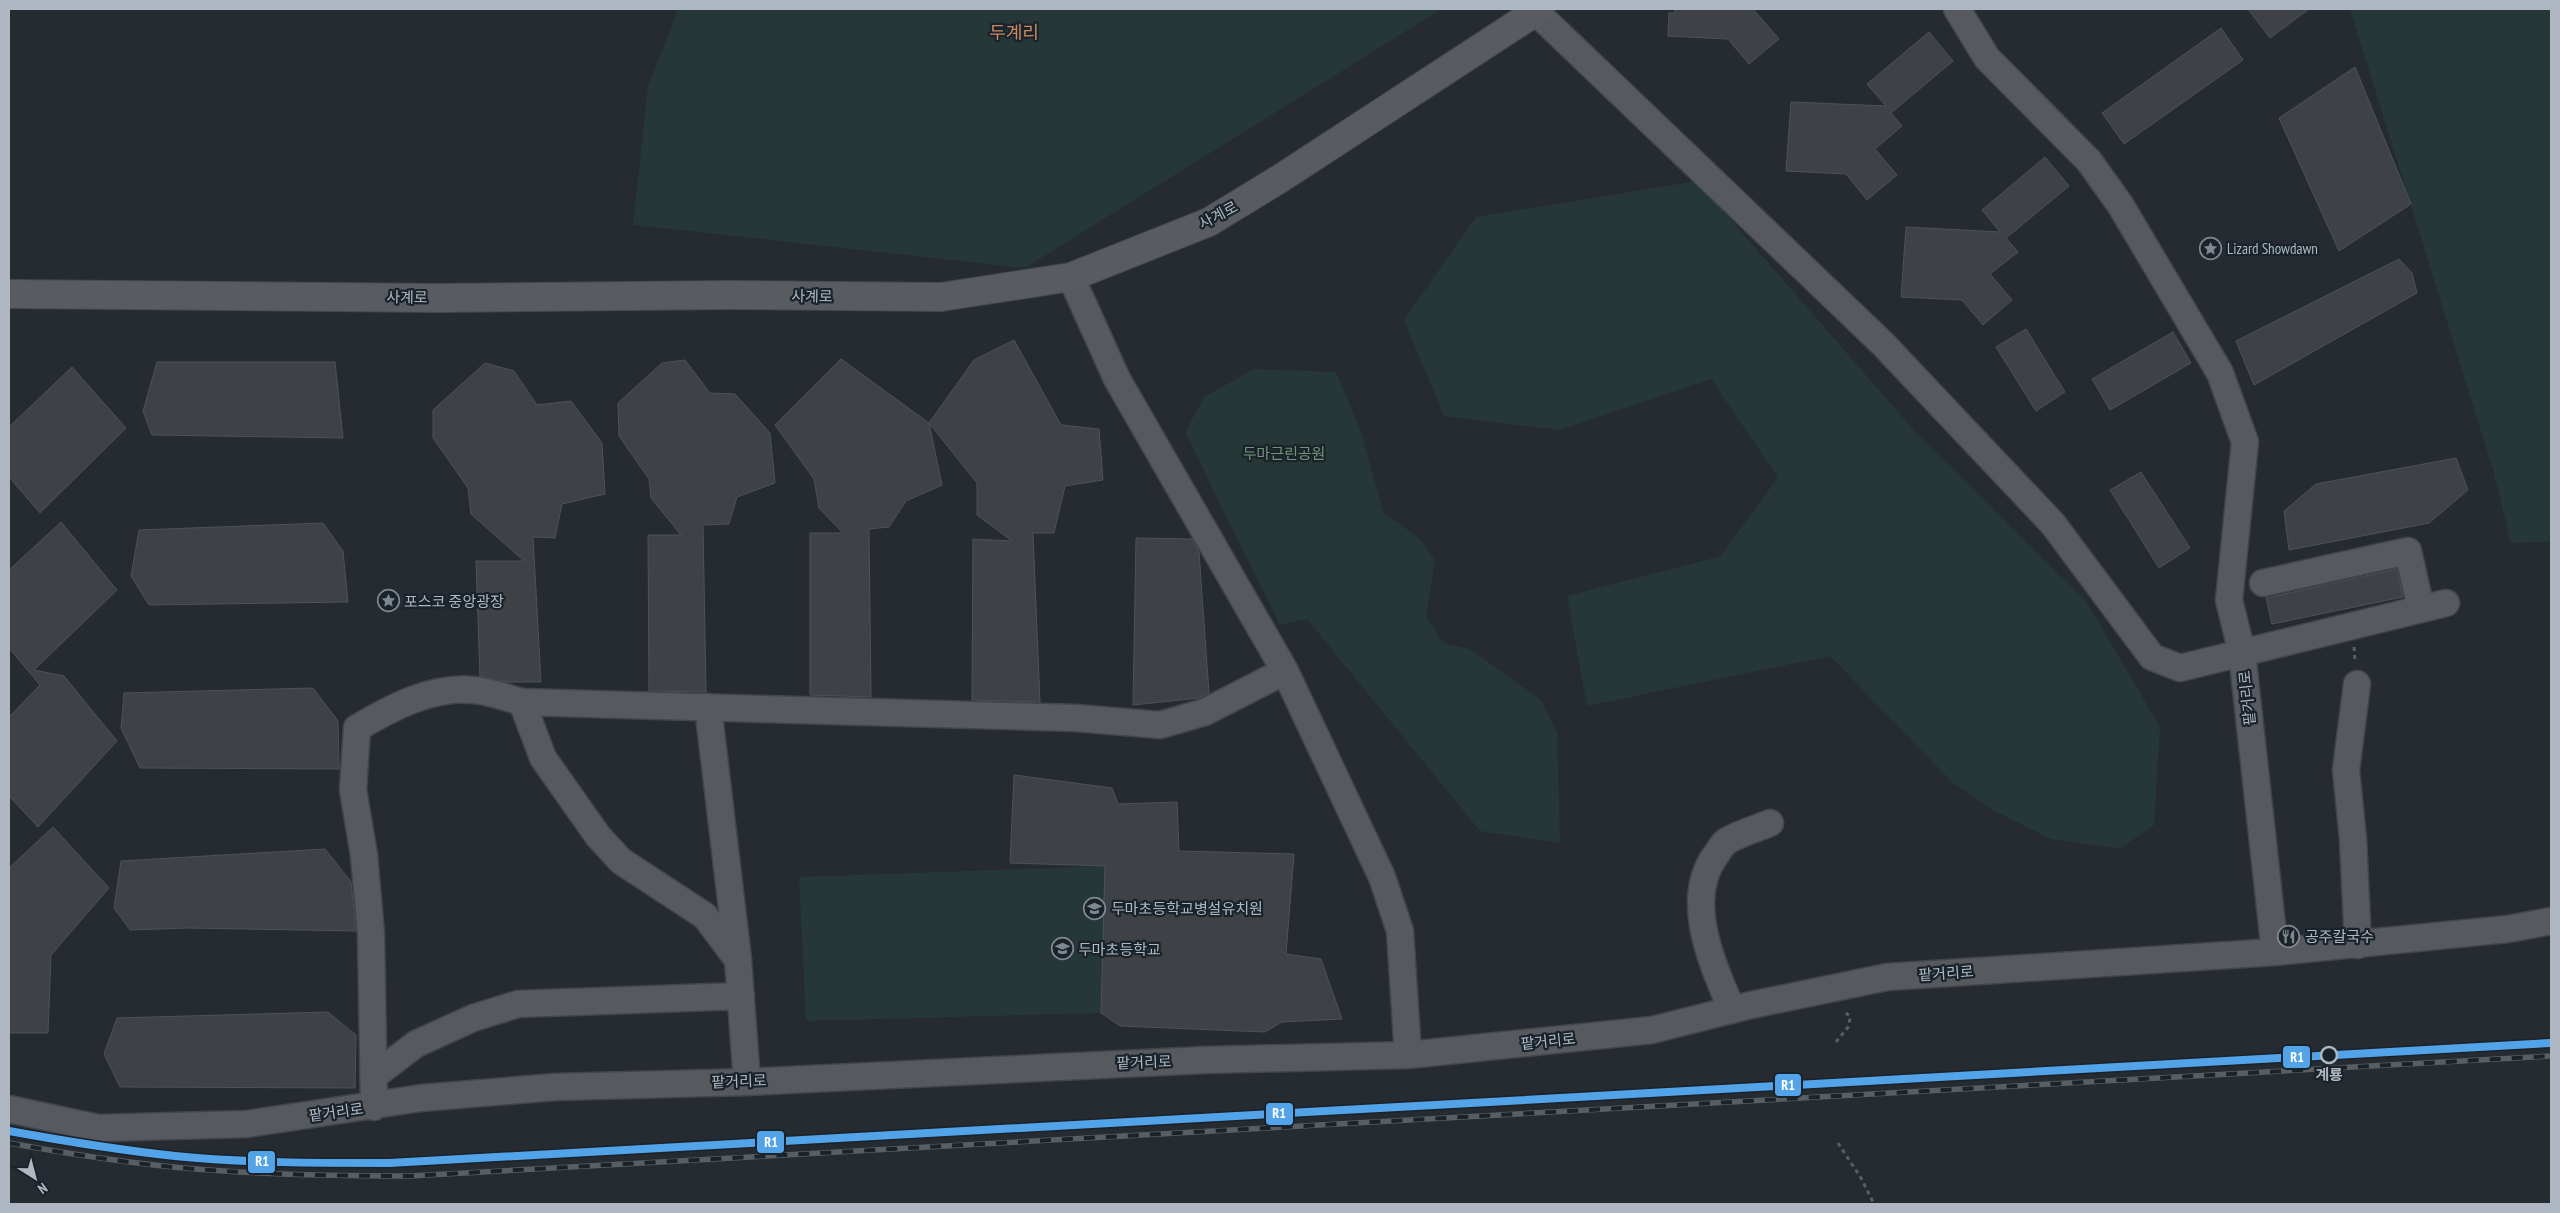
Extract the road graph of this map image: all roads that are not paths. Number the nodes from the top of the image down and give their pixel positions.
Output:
1 (1957, 9) edge
2 (1538, 10) edge
3 (1071, 277) junction
4 (9, 294) edge
5 (2263, 583) dead end
6 (2446, 604) dead end
7 (2421, 609) junction
8 (2242, 653) junction
9 (1285, 672) junction
10 (2357, 684) road end
11 (522, 702) junction
12 (708, 707) junction
13 (1770, 824) dead end
14 (2551, 921) edge
15 (2358, 945) junction
16 (2275, 952) junction
17 (738, 960) junction
18 (741, 996) junction
19 (1732, 1010) junction
20 (1408, 1055) junction
21 (374, 1076) junction
22 (747, 1082) junction
23 (374, 1106) junction
24 (9, 1109) edge

1 - 8 street, 팥거리로
2 - 3 main road, 사계로
2 - 8 street
3 - 4 main road, 사계로
3 - 9 street
5 - 7 street
6 - 7 street
7 - 8 street
8 - 16 street, 팥거리로
9 - 12 street
9 - 20 street
10 - 15 street
11 - 12 street
11 - 17 street
11 - 21 street
12 - 17 street
13 - 19 street
14 - 15 street, 팥거리로
15 - 16 street, 팥거리로
16 - 19 street, 팥거리로
17 - 18 street
18 - 21 street
18 - 22 street
19 - 20 street, 팥거리로
20 - 22 street, 팥거리로
21 - 23 street
22 - 23 street, 팥거리로
23 - 24 street, 팥거리로

